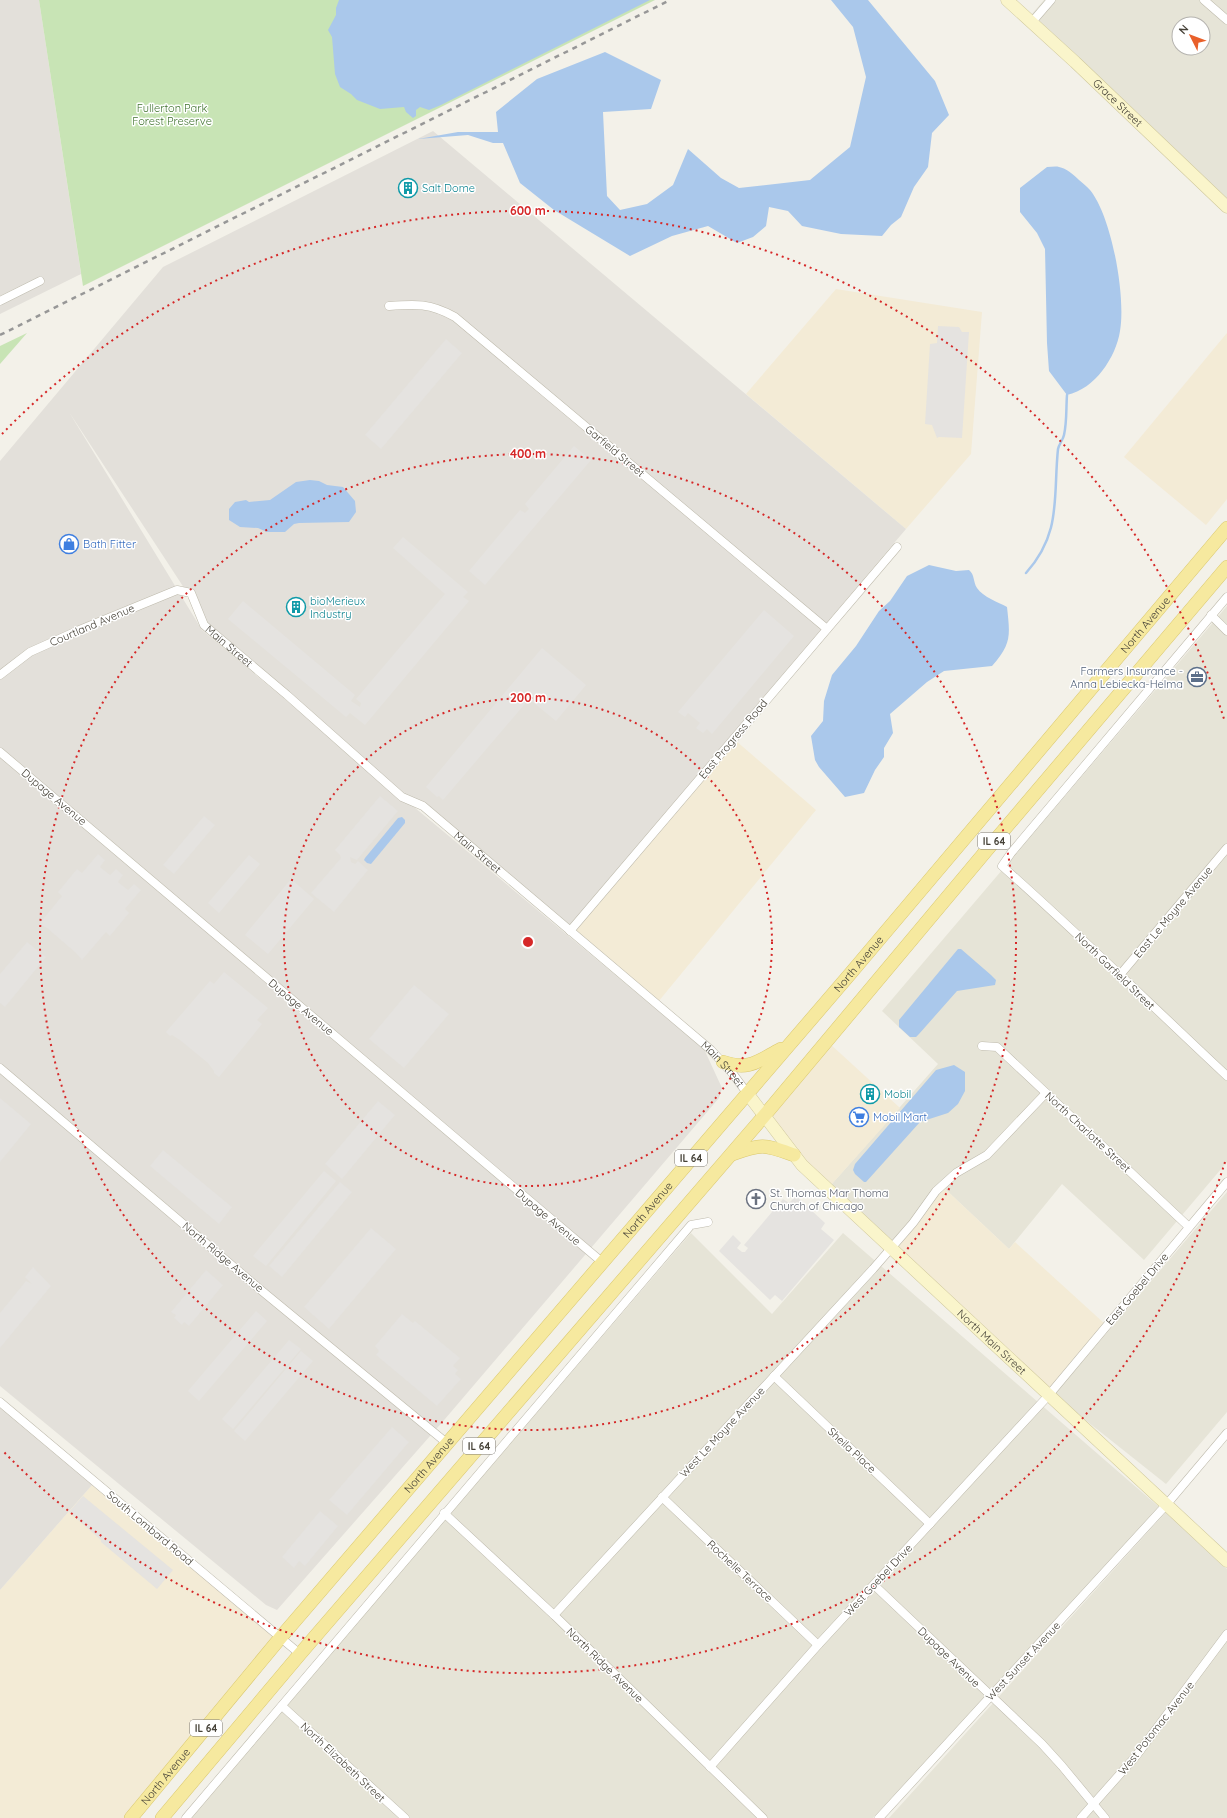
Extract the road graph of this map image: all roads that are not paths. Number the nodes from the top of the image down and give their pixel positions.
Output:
1 (1007, 0) edge
2 (1051, 0) edge
3 (1204, 0) edge
4 (1227, 20) edge
5 (1032, 22) junction
6 (1227, 208) edge
7 (40, 281) dead end
8 (0, 301) edge
9 (389, 306) dead end
10 (1227, 528) edge
11 (897, 547) dead end
12 (1227, 567) edge
13 (191, 593) joint
14 (1227, 598) edge
15 (1211, 615) junction
16 (827, 629) junction
17 (1227, 630) edge
18 (0, 676) edge
19 (0, 752) edge
20 (1227, 849) edge
21 (570, 931) junction
22 (1119, 976) junction
23 (788, 1046) junction
24 (982, 1046) dead end
25 (723, 1062) junction
26 (0, 1068) edge
27 (1227, 1076) edge
28 (747, 1093) junction
29 (1046, 1093) junction
30 (764, 1116) junction
31 (731, 1154) junction
32 (794, 1155) junction
33 (1227, 1182) edge
34 (708, 1222) dead end
35 (1189, 1227) junction
36 (891, 1248) junction
37 (602, 1262) junction
38 (774, 1376) junction
39 (1048, 1396) junction
40 (0, 1402) edge
41 (1227, 1433) edge
42 (448, 1444) junction
43 (662, 1497) junction
44 (1167, 1504) junction
45 (444, 1513) junction
46 (930, 1524) junction
47 (1227, 1561) edge
48 (874, 1585) junction
49 (554, 1615) junction
50 (1227, 1634) edge
51 (281, 1637) junction
52 (818, 1645) junction
53 (300, 1654) junction
54 (990, 1697) junction
55 (282, 1706) junction
56 (710, 1767) junction
57 (1094, 1804) junction
58 (131, 1818) edge
59 (162, 1818) edge
60 (186, 1818) edge
61 (405, 1818) edge
62 (763, 1818) edge
63 (879, 1818) edge
64 (1081, 1818) edge
65 (1106, 1818) edge

1 - 5 street, Grace Street
2 - 5 street
3 - 4 street
5 - 6 street, Grace Street
7 - 8 street
9 - 16 street, Garfield Street
10 - 23 main road, North Avenue / IL 64
11 - 16 street, East Progress Road
12 - 30 main road, IL 64
13 - 18 street, Courtland Avenue
13 - 21 street, Main Street
14 - 15 street
15 - 17 street
15 - 22 street, North Garfield Street
16 - 21 street, East Progress Road
19 - 37 street, Dupage Avenue
20 - 22 street, East Le Moyne Avenue
21 - 25 street, Main Street
22 - 27 street, North Garfield Street
23 - 25 main road
23 - 28 main road, North Avenue / IL 64
24 - 29 street, North Charlotte Street
25 - 28 street, Main Street
26 - 42 street, North Ridge Avenue
28 - 30 street, Main Street
28 - 37 main road, North Avenue / IL 64
29 - 35 street, North Charlotte Street
29 - 36 street
30 - 31 main road, IL 64
30 - 32 street, North Main Street
31 - 32 main road
31 - 53 main road, IL 64
32 - 36 street, North Main Street
33 - 35 street, East Goebel Drive
34 - 45 street
35 - 39 street, East Goebel Drive
36 - 38 street, West Le Moyne Avenue
36 - 39 street, North Main Street
37 - 42 main road, North Avenue / IL 64
38 - 43 street, West Le Moyne Avenue
38 - 46 street, Sheila Place
39 - 44 street, North Main Street
39 - 46 street, West Goebel Drive
40 - 51 street, South Lombard Road
41 - 44 street, West Sunset Avenue
42 - 51 main road, North Avenue / IL 64
43 - 49 street, West Le Moyne Avenue
43 - 52 street, Rochelle Terrace
44 - 47 street, North Main Street
44 - 54 street, West Sunset Avenue
45 - 49 street, North Ridge Avenue
45 - 55 street
46 - 48 street, West Goebel Drive
48 - 52 street, West Goebel Drive
48 - 54 street, Dupage Avenue
49 - 56 street, North Ridge Avenue
50 - 57 street, West Potomac Avenue
51 - 53 street, South Lombard Road
51 - 58 main road, North Avenue / IL 64
52 - 56 street, West Goebel Drive
53 - 59 main road, IL 64
54 - 57 street, Dupage Avenue
54 - 63 street, West Sunset Avenue
55 - 60 street
55 - 61 street, North Elizabeth Street
56 - 62 street, North Ridge Avenue
57 - 64 street, West Potomac Avenue
57 - 65 street, Dupage Avenue

